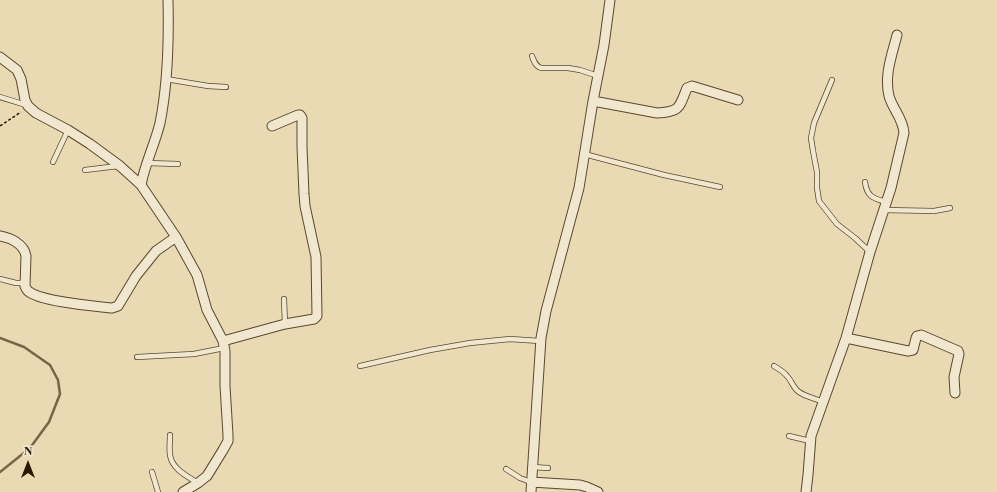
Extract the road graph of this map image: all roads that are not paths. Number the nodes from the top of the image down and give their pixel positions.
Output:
1 (168, 0) edge
2 (610, 0) edge
3 (897, 35) dead end
4 (532, 56) dead end
5 (0, 57) edge
6 (598, 76) junction
7 (166, 79) junction
8 (832, 80) dead end
9 (226, 87) dead end
10 (0, 96) edge
11 (738, 100) dead end
12 (593, 101) junction
13 (29, 106) junction
14 (272, 126) dead end
15 (68, 130) junction
16 (584, 154) junction
17 (53, 162) dead end
18 (147, 163) junction
19 (178, 164) dead end
20 (120, 166) junction
21 (85, 170) dead end
22 (865, 182) dead end
23 (141, 185) junction
24 (720, 187) dead end
25 (885, 206) junction
26 (950, 208) dead end
27 (0, 236) edge
28 (176, 237) junction
29 (870, 252) junction
30 (0, 279) edge
31 (25, 283) junction
32 (284, 299) dead end
33 (285, 324) junction
34 (846, 338) junction
35 (540, 341) junction
36 (224, 345) junction
37 (137, 357) dead end
38 (360, 366) dead end
39 (774, 366) dead end
40 (955, 393) dead end
41 (823, 402) junction
42 (170, 435) dead end
43 (789, 436) dead end
44 (810, 441) junction
45 (532, 467) junction
46 (548, 468) dead end
47 (506, 469) dead end
48 (152, 472) dead end
49 (531, 482) junction
50 (198, 483) junction
51 (158, 492) edge
52 (184, 492) edge
53 (530, 492) edge
54 (598, 492) edge
55 (806, 492) edge

1 - 7 street
2 - 6 street
3 - 25 street
4 - 6 lane
5 - 13 street
6 - 12 street
7 - 9 lane
7 - 18 street
8 - 29 lane
10 - 13 lane
11 - 12 street
12 - 16 street
13 - 15 street
14 - 33 street
15 - 17 lane
15 - 20 street
16 - 24 lane
16 - 35 street
18 - 19 lane
18 - 23 street
20 - 21 lane
20 - 23 street
22 - 25 lane
23 - 28 street
25 - 26 lane
25 - 29 street
27 - 31 street
28 - 31 street
28 - 36 street
29 - 34 street
30 - 31 lane
32 - 33 lane
33 - 36 street
34 - 40 street
34 - 41 street
35 - 38 lane
35 - 45 street
36 - 37 lane
36 - 50 street
39 - 41 lane
41 - 44 street
42 - 50 lane
43 - 44 lane
44 - 55 street
45 - 46 lane
45 - 49 street
47 - 49 lane
48 - 51 lane
49 - 53 street
49 - 54 street
50 - 52 street

